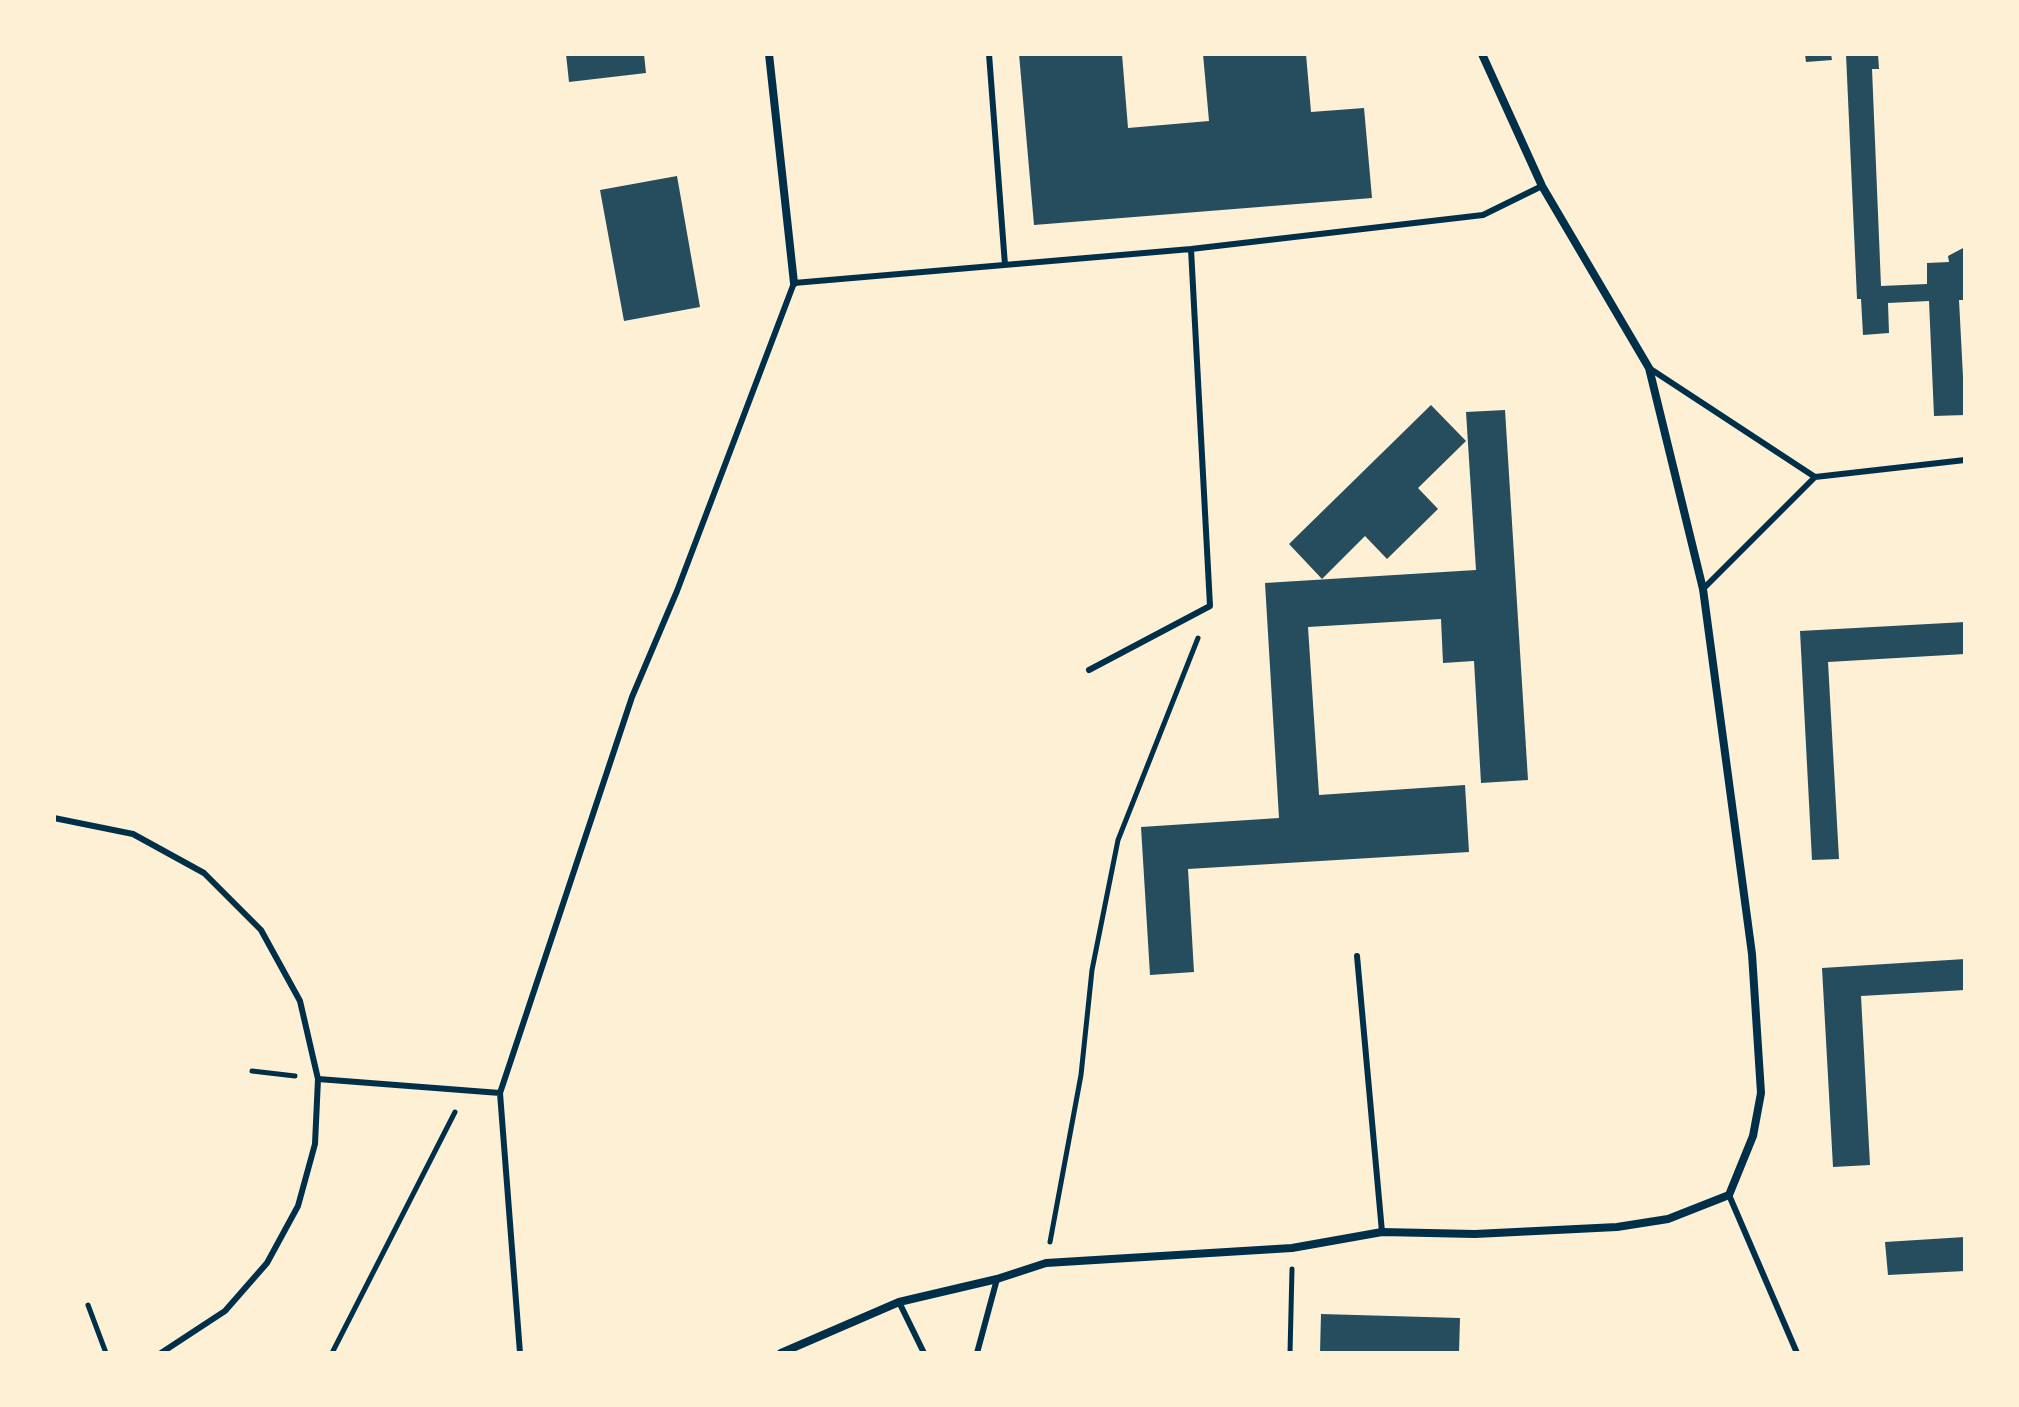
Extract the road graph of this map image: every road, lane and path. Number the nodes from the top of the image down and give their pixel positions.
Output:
1 (769, 54) edge
2 (989, 54) edge
3 (1482, 54) edge
4 (1542, 186) junction
5 (1191, 249) junction
6 (1005, 265) junction
7 (794, 283) junction
8 (1649, 368) junction
9 (1965, 460) edge
10 (1815, 477) junction
11 (1703, 589) junction
12 (1210, 606) junction
13 (1089, 670) dead end
14 (54, 818) edge
15 (1357, 956) dead end
16 (252, 1071) dead end
17 (318, 1079) junction
18 (465, 1091) junction
19 (500, 1093) junction
20 (1729, 1195) junction
21 (1382, 1232) junction
22 (1292, 1248) junction
23 (1046, 1263) junction
24 (997, 1279) junction
25 (899, 1302) junction
26 (88, 1305) dead end
27 (106, 1353) edge
28 (161, 1353) edge
29 (332, 1353) edge
30 (520, 1353) edge
31 (781, 1353) edge
32 (924, 1353) edge
33 (977, 1353) edge
34 (1290, 1353) edge
35 (1797, 1353) edge

1 - 7 street
2 - 6 lane
3 - 4 street
4 - 5 lane
4 - 8 street
5 - 6 lane
5 - 12 lane
6 - 7 lane
7 - 19 lane
8 - 10 lane
8 - 11 street
9 - 10 lane
10 - 11 lane
11 - 20 street
12 - 13 lane
12 - 23 path
14 - 17 lane
15 - 21 lane
16 - 17 path
17 - 18 lane
17 - 28 lane
18 - 19 lane
18 - 29 path
19 - 30 lane
20 - 21 street
20 - 35 lane
21 - 22 street
22 - 23 street
22 - 34 path
23 - 24 street
24 - 25 street
24 - 33 lane
25 - 31 street
25 - 32 lane
26 - 27 path

